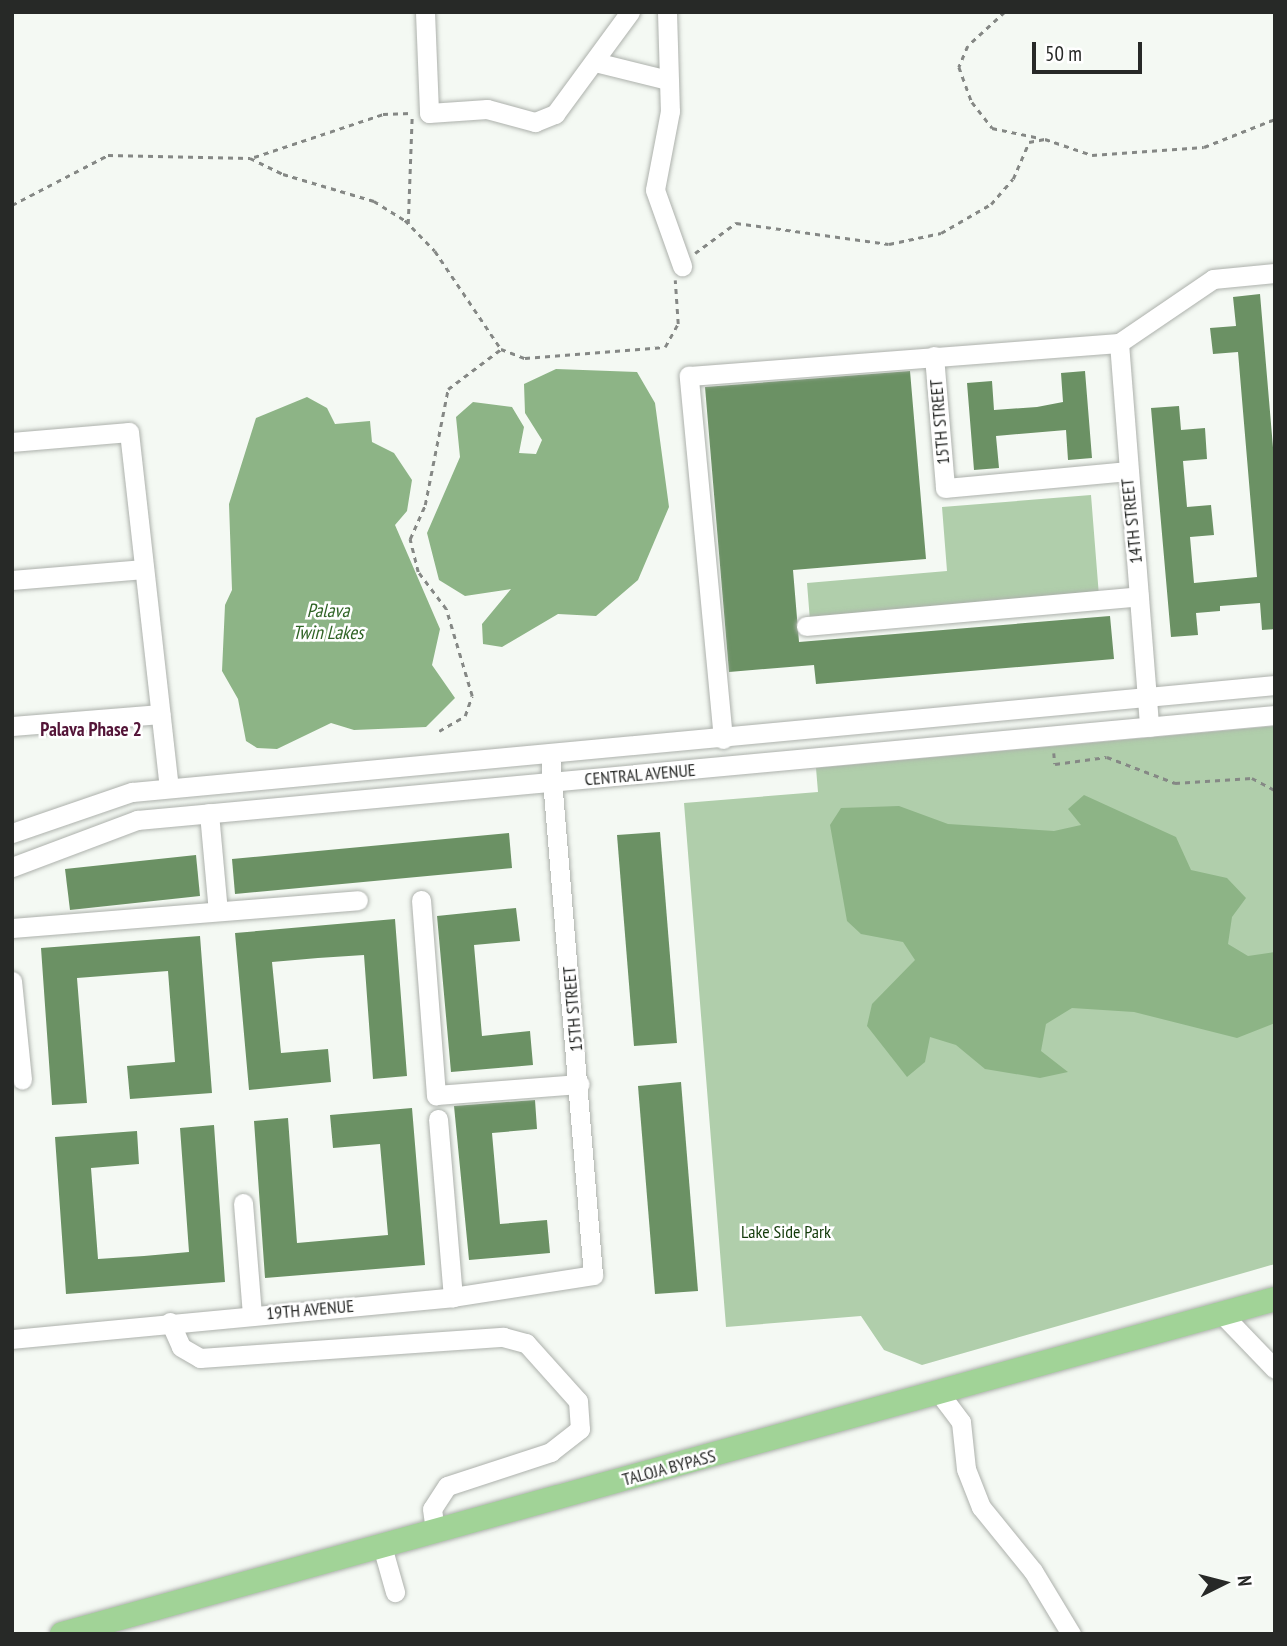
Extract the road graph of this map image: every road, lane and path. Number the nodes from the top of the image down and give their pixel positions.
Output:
1 (425, 12) edge
2 (630, 12) edge
3 (667, 12) edge
4 (1005, 12) edge
5 (595, 62) junction
6 (668, 80) junction
7 (421, 113) junction
8 (1275, 119) edge
9 (1045, 139) junction
10 (250, 158) junction
11 (12, 205) edge
12 (408, 224) junction
13 (682, 266) junction
14 (1275, 273) edge
15 (1119, 343) junction
16 (501, 349) junction
17 (934, 356) junction
18 (12, 442) edge
19 (1127, 471) junction
20 (144, 569) junction
21 (12, 580) edge
22 (1139, 596) junction
23 (807, 626) dead end
24 (1275, 685) edge
25 (1147, 698) junction
26 (160, 714) junction
27 (1275, 715) edge
28 (12, 726) edge
29 (1149, 727) junction
30 (439, 731) dead end
31 (1052, 736) junction
32 (723, 739) junction
33 (550, 755) junction
34 (552, 784) junction
35 (169, 789) junction
36 (1275, 790) edge
37 (209, 813) junction
38 (12, 834) edge
39 (12, 867) edge
40 (358, 900) dead end
41 (421, 900) dead end
42 (218, 911) junction
43 (12, 928) edge
44 (12, 981) edge
45 (22, 1079) dead end
46 (580, 1084) junction
47 (438, 1119) dead end
48 (243, 1203) dead end
49 (596, 1262) joint
50 (453, 1297) junction
51 (1275, 1299) edge
52 (1222, 1314) junction
53 (252, 1315) junction
54 (170, 1322) junction
55 (12, 1339) edge
56 (1275, 1369) edge
57 (940, 1394) junction
58 (435, 1531) junction
59 (382, 1546) junction
60 (395, 1592) dead end
61 (62, 1634) edge
62 (1071, 1634) edge

1 - 7 street
2 - 5 street
3 - 6 street
4 - 9 path
5 - 6 street
5 - 7 street
6 - 13 street
7 - 10 path
7 - 12 path
8 - 9 path
9 - 13 path
10 - 11 path
10 - 12 path
12 - 16 path
13 - 16 path
14 - 15 street
15 - 17 street
15 - 19 street, 14TH STREET
16 - 30 path
17 - 19 street, 15TH STREET
17 - 32 street
18 - 20 street
19 - 22 street, 14TH STREET
20 - 21 street
20 - 26 street
22 - 23 street
22 - 25 street, 14TH STREET
24 - 25 street, CENTRAL AVENUE
25 - 29 street, 14TH STREET
25 - 32 street, CENTRAL AVENUE
26 - 28 street
26 - 35 street
27 - 29 street, CENTRAL AVENUE
29 - 31 street, CENTRAL AVENUE
31 - 34 street, CENTRAL AVENUE
31 - 36 path
32 - 33 street, CENTRAL AVENUE
33 - 34 street, 15TH STREET
33 - 35 street, CENTRAL AVENUE
34 - 37 street, CENTRAL AVENUE
34 - 46 street, 15TH STREET
35 - 38 street, CENTRAL AVENUE
37 - 39 street, CENTRAL AVENUE
37 - 42 street
40 - 42 street
41 - 46 street
42 - 43 street
44 - 45 street
46 - 49 street, 15TH STREET
47 - 50 street
48 - 53 street
49 - 50 street, 19TH AVENUE
50 - 53 street, 19TH AVENUE
51 - 52 main road, TALOJA BYPASS
52 - 56 street
52 - 57 main road, TALOJA BYPASS
53 - 54 street, 19TH AVENUE
54 - 55 street, 19TH AVENUE
54 - 58 street
57 - 58 main road, TALOJA BYPASS
57 - 62 street
58 - 59 main road, TALOJA BYPASS
59 - 60 street
59 - 61 main road, TALOJA BYPASS

